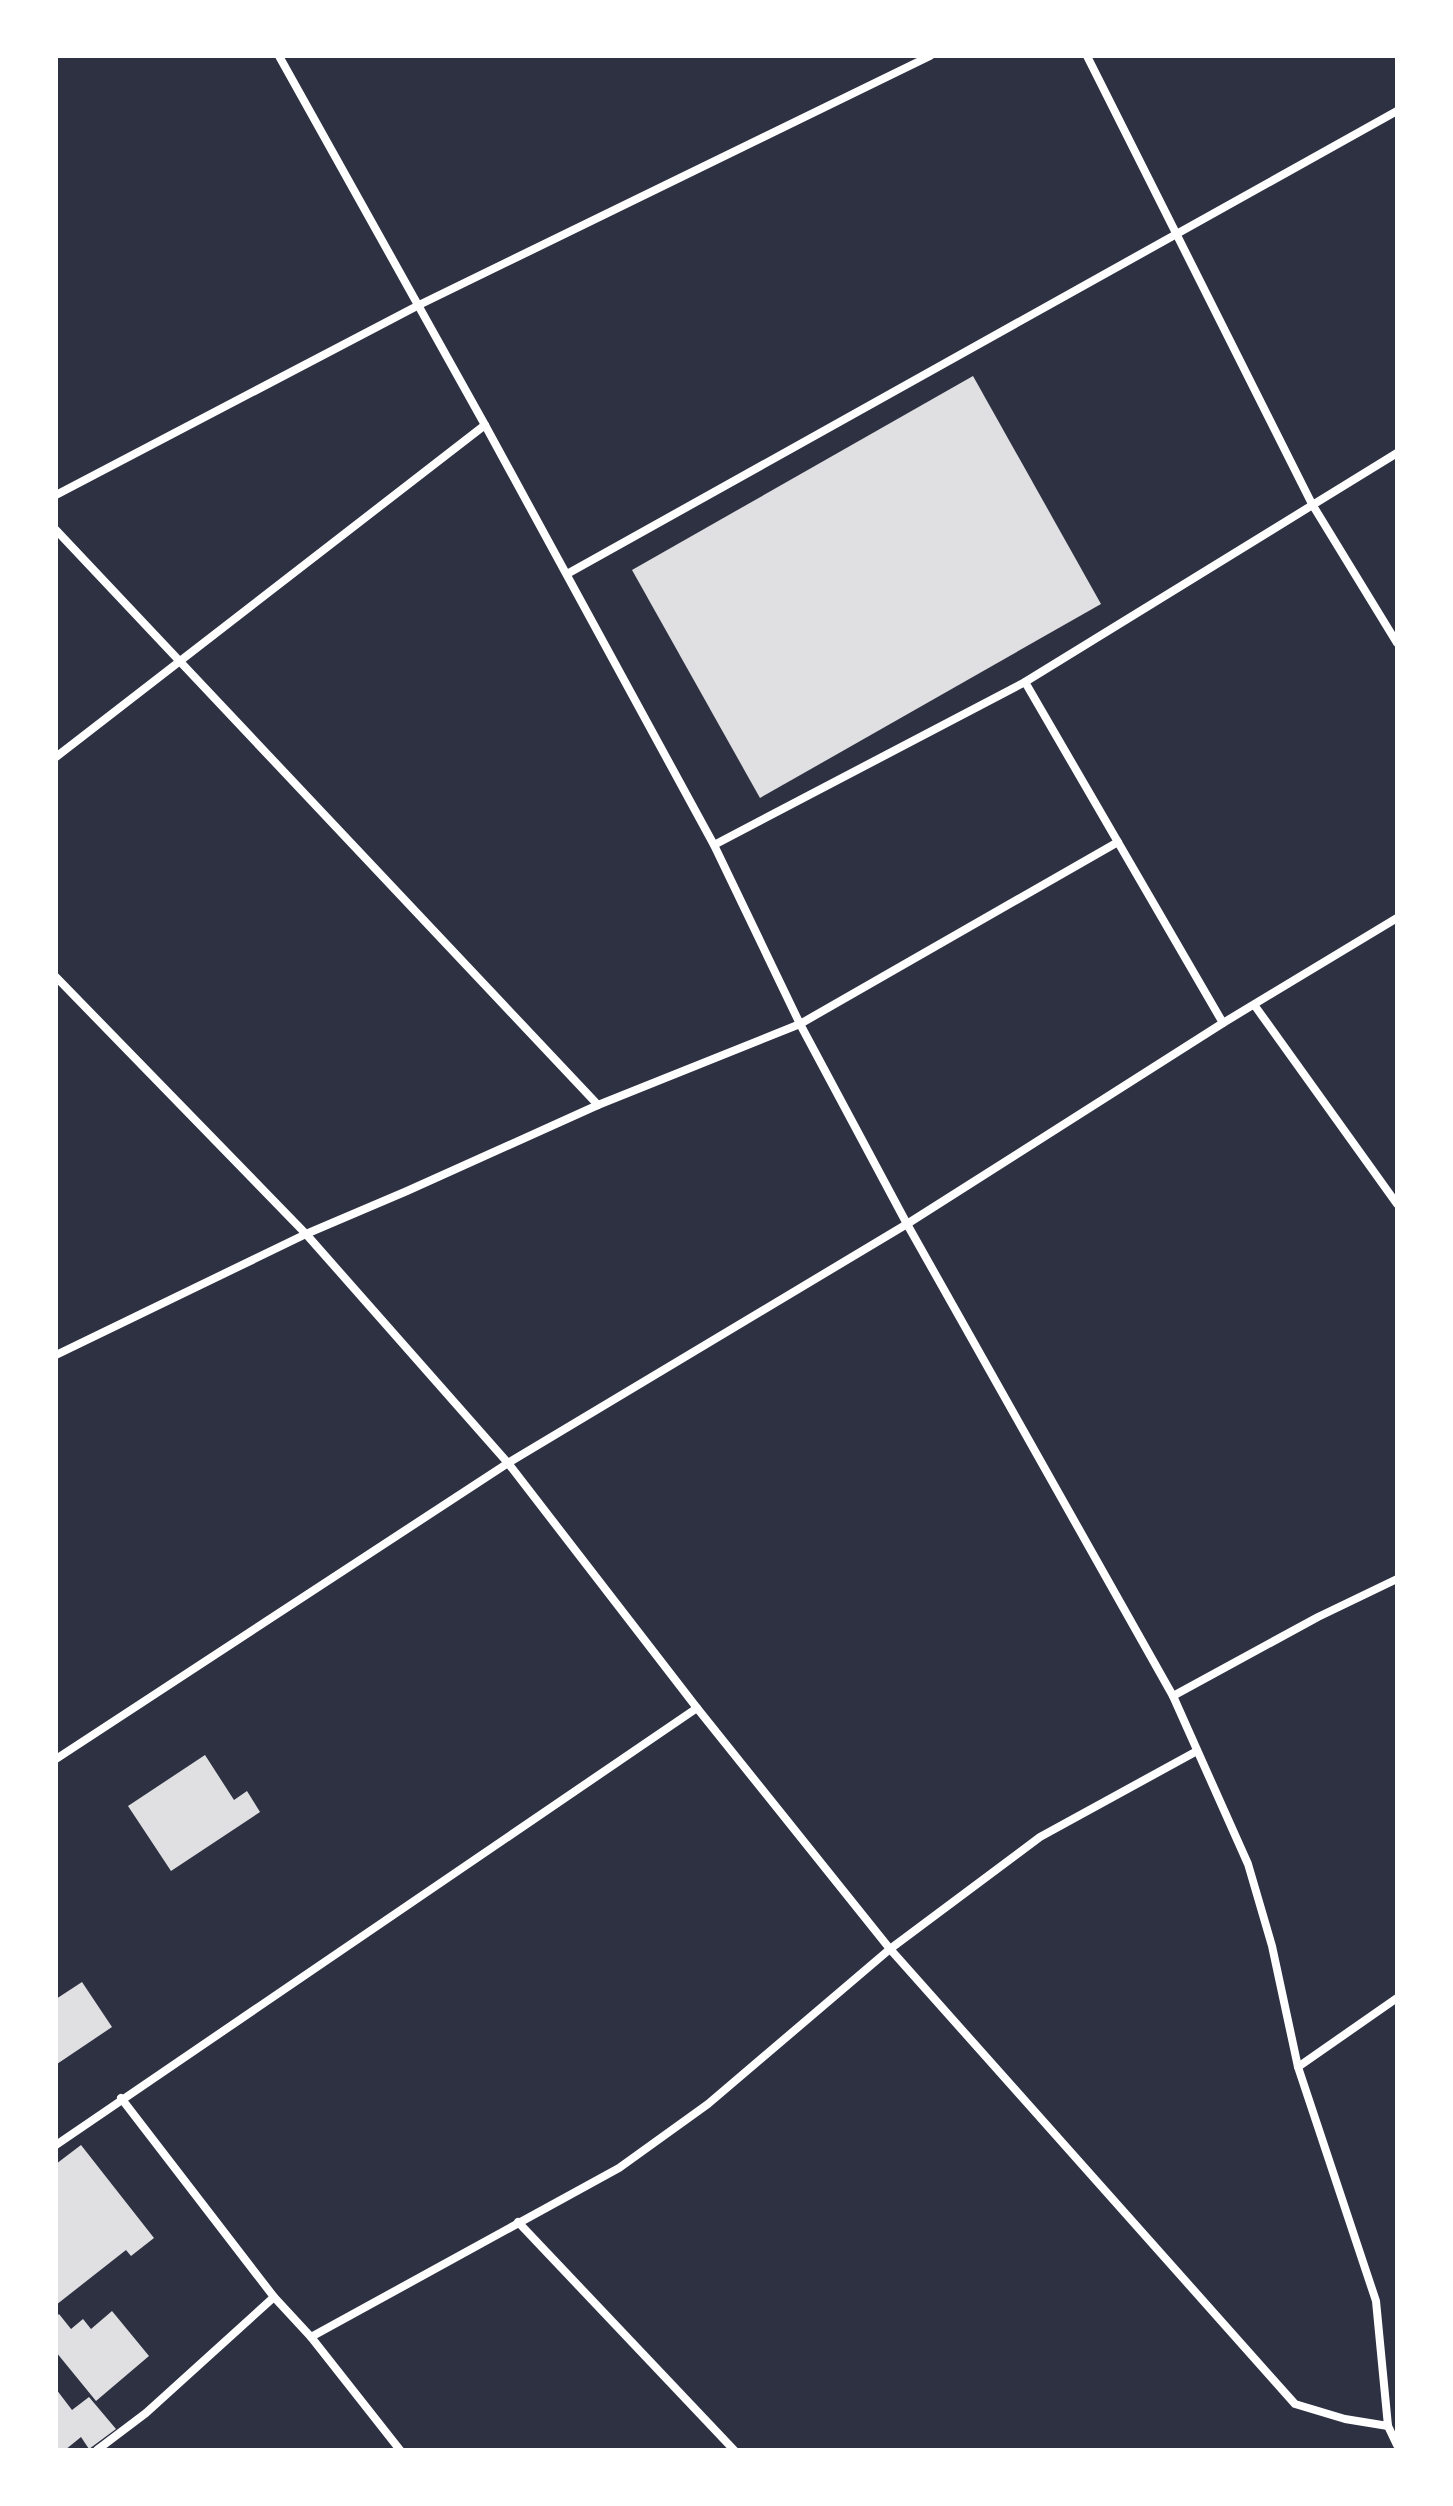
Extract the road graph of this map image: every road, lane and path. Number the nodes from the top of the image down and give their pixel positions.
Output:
1 (279, 56) edge
2 (930, 56) edge
3 (1087, 56) edge
4 (1397, 111) edge
5 (1179, 235) junction
6 (419, 305) junction
7 (485, 425) junction
8 (1397, 453) edge
9 (56, 495) edge
10 (1312, 504) junction
11 (56, 530) edge
12 (567, 574) junction
13 (1397, 643) edge
14 (179, 661) junction
15 (1025, 682) junction
16 (56, 757) edge
17 (1118, 842) junction
18 (714, 845) junction
19 (1397, 918) edge
20 (56, 977) edge
21 (1255, 1006) junction
22 (1223, 1023) junction
23 (800, 1024) junction
24 (598, 1105) junction
25 (1397, 1204) edge
26 (907, 1224) junction
27 (306, 1234) junction
28 (56, 1355) edge
29 (508, 1463) junction
30 (1397, 1579) edge
31 (1173, 1696) junction
32 (697, 1708) junction
33 (1197, 1751) junction
34 (56, 1759) edge
35 (890, 1949) junction
36 (1397, 1998) edge
37 (1298, 2067) junction
38 (121, 2098) junction
39 (56, 2145) edge
40 (518, 2222) junction
41 (274, 2297) junction
42 (311, 2337) junction
43 (1388, 2426) junction
44 (1397, 2445) edge
45 (97, 2450) edge
46 (400, 2450) edge
47 (734, 2450) edge

1 - 6 street
2 - 6 street
3 - 5 street
4 - 5 street
5 - 10 street
5 - 12 street
6 - 7 street
6 - 9 street
7 - 12 street
7 - 14 street
8 - 10 street
10 - 13 street
10 - 15 street
11 - 14 street
12 - 18 street
14 - 16 street
14 - 24 street
15 - 17 street
15 - 18 street
17 - 22 street
17 - 23 street
18 - 23 street
19 - 21 street
20 - 27 street
21 - 22 street
21 - 25 street
22 - 26 street
23 - 24 street
23 - 26 street
24 - 27 street
26 - 29 street
26 - 31 street
27 - 28 street
27 - 29 street
29 - 32 street
29 - 34 street
30 - 31 street
31 - 33 street
32 - 35 street
32 - 38 street
33 - 35 street
33 - 37 street
35 - 40 street
35 - 43 street
36 - 37 street
37 - 43 street
38 - 39 street
38 - 41 street
40 - 42 street
40 - 47 street
41 - 42 street
41 - 45 street
42 - 46 street
43 - 44 street

